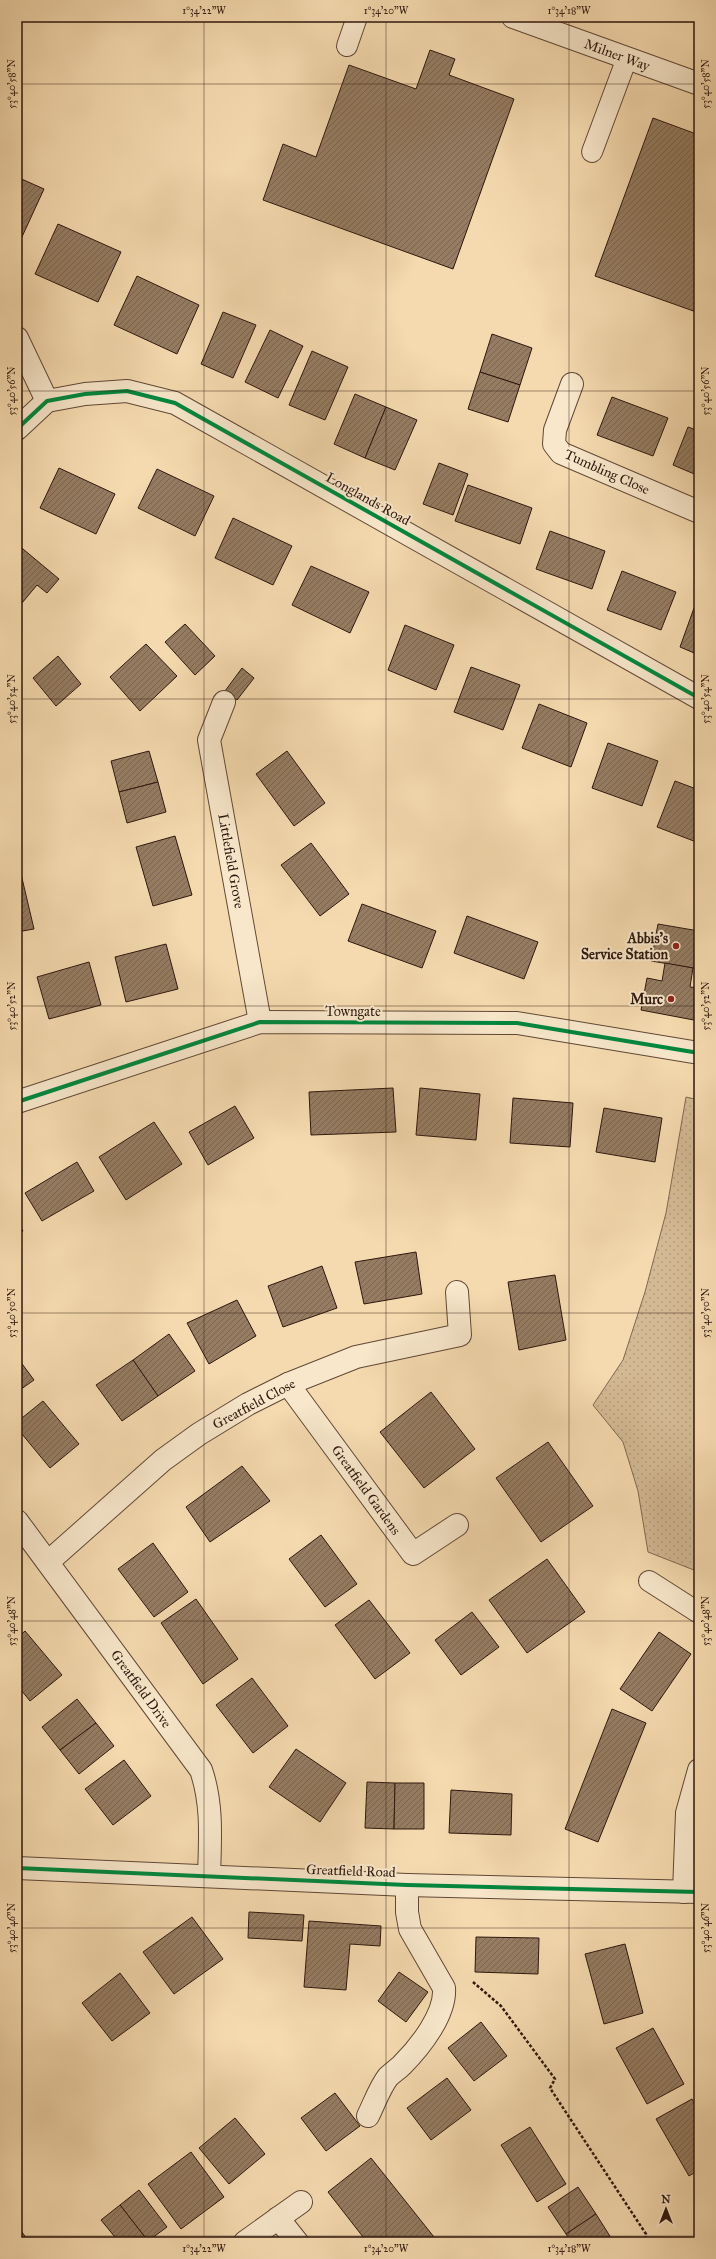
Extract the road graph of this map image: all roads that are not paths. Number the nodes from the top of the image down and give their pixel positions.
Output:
1 (357, 17) edge
2 (516, 17) edge
3 (348, 46) dead end
4 (627, 58) junction
5 (699, 84) edge
6 (592, 152) dead end
7 (17, 338) edge
8 (572, 384) dead end
9 (46, 401) junction
10 (17, 429) edge
11 (699, 512) edge
12 (699, 698) edge
13 (224, 702) dead end
14 (260, 1022) junction
15 (699, 1053) edge
16 (17, 1102) edge
17 (457, 1292) dead end
18 (288, 1384) junction
19 (17, 1521) edge
20 (457, 1525) dead end
21 (48, 1562) junction
22 (649, 1581) dead end
23 (699, 1613) edge
24 (699, 1770) edge
25 (17, 1868) edge
26 (210, 1876) junction
27 (407, 1885) junction
28 (691, 1892) edge
29 (368, 2116) dead end
30 (301, 2202) dead end
31 (278, 2218) junction
32 (245, 2242) edge
33 (297, 2242) edge

1 - 3 lane
2 - 4 street, Milner Way
4 - 5 street, Milner Way
4 - 6 lane
7 - 9 street
8 - 11 street, Tumbling Close
9 - 10 street
9 - 12 street, Longlands Road
13 - 14 street, Littlefield Grove
14 - 15 street, Towngate
14 - 16 street, Towngate
17 - 18 street, Greatfield Close
18 - 20 street, Greatfield Gardens
18 - 21 street, Greatfield Close
19 - 21 street, Greatfield Drive
21 - 26 street, Greatfield Drive
22 - 23 lane
24 - 28 street
25 - 26 street, Greatfield Road
26 - 27 street, Greatfield Road
27 - 28 street, Greatfield Road
27 - 29 street
30 - 31 street
31 - 32 street
31 - 33 street

